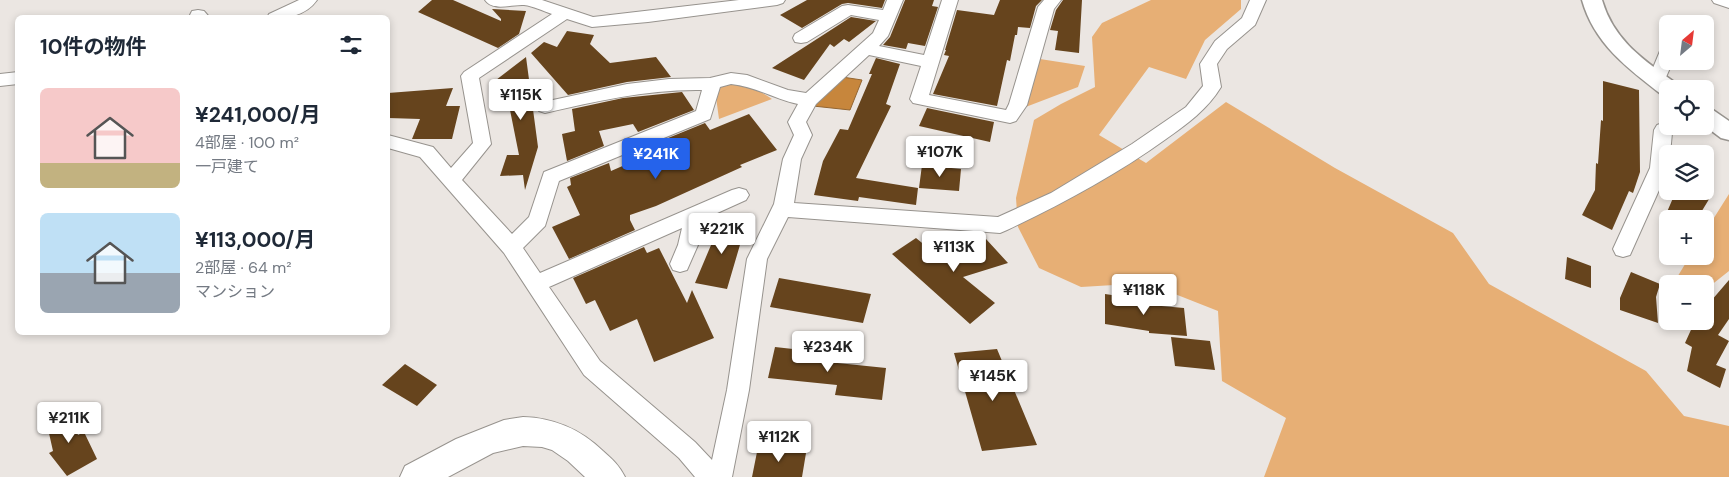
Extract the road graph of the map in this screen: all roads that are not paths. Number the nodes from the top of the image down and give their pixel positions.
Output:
1 (308, 0) edge
2 (493, 0) edge
3 (777, 0) edge
4 (950, 0) edge
5 (1053, 0) edge
6 (1258, 0) edge
7 (1592, 0) edge
8 (1720, 0) edge
9 (1729, 3) edge
10 (891, 8) edge
11 (564, 14) junction
12 (282, 15) edge
13 (801, 38) dead end
14 (865, 49) junction
15 (930, 62) junction
16 (15, 78) edge
17 (0, 80) edge
18 (1659, 81) edge
19 (712, 84) junction
20 (809, 100) junction
21 (545, 107) dead end
22 (1662, 135) edge
23 (390, 143) edge
24 (451, 181) junction
25 (739, 195) dead end
26 (782, 209) junction
27 (695, 214) junction
28 (510, 247) junction
29 (1624, 249) dead end
30 (680, 264) dead end
31 (535, 284) junction
32 (417, 477) edge
33 (608, 477) edge
34 (711, 477) edge
35 (720, 477) edge

1 - 12 street
2 - 11 street
3 - 11 street
4 - 15 street
5 - 15 street
6 - 26 street
7 - 18 street
8 - 9 street
10 - 13 street
10 - 14 street
11 - 24 street
14 - 15 street
14 - 20 street
16 - 17 street
19 - 20 street
19 - 21 street
19 - 28 street
20 - 26 street
22 - 29 street
23 - 24 street
24 - 28 street
25 - 27 street
26 - 35 street
27 - 30 street
27 - 31 street
28 - 31 street
31 - 34 street
32 - 33 main road

